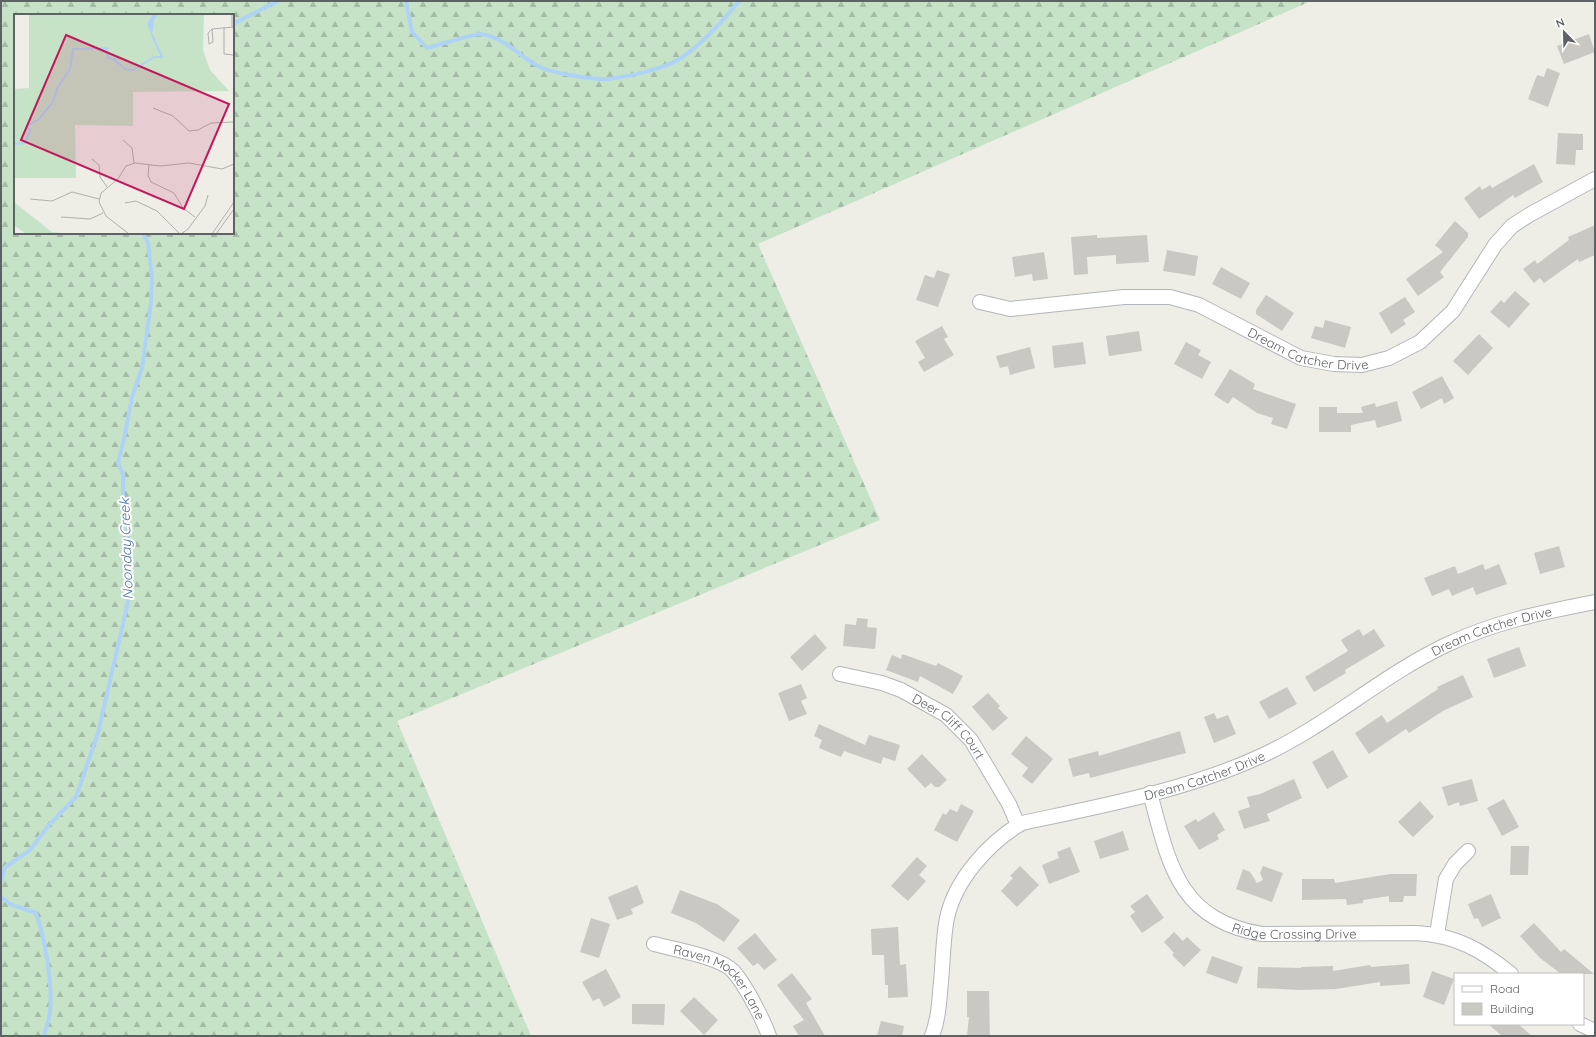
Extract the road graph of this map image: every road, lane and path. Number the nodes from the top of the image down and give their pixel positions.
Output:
1 (1595, 179) edge
2 (980, 302) dead end
3 (1595, 602) edge
4 (840, 674) dead end
5 (1150, 793) junction
6 (1018, 826) junction
7 (1468, 850) dead end
8 (1437, 934) junction
9 (654, 944) dead end
10 (1510, 973) edge
11 (1582, 1025) edge
12 (1595, 1031) edge
13 (769, 1036) edge
14 (932, 1036) edge

1 - 2 street, Dream Catcher Drive
3 - 5 street, Dream Catcher Drive
4 - 6 street, Deer Cliff Court
5 - 6 street, Dream Catcher Drive
5 - 8 street, Ridge Crossing Drive
6 - 14 street, Dream Catcher Drive
7 - 8 street
8 - 10 street, Ridge Crossing Drive
9 - 13 street, Raven Mocker Lane
11 - 12 street

